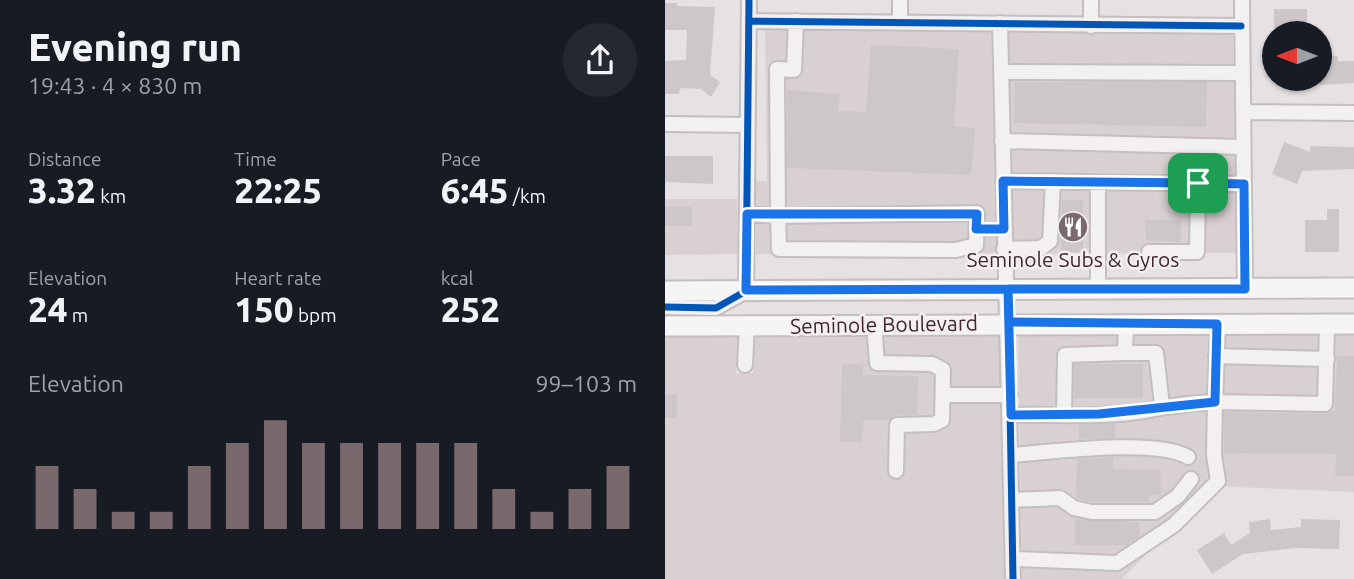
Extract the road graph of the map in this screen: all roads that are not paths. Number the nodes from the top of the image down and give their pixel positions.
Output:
1 (749, 0) edge
2 (900, 0) edge
3 (1091, 0) edge
4 (1242, 0) edge
5 (749, 21) junction
6 (796, 21) junction
7 (900, 21) junction
8 (1000, 23) junction
9 (1091, 26) junction
10 (1241, 26) junction
11 (1001, 72) junction
12 (1242, 73) junction
13 (1243, 112) junction
14 (1354, 113) edge
15 (665, 124) edge
16 (748, 125) junction
17 (1002, 141) junction
18 (1243, 147) junction
19 (1003, 181) junction
20 (1053, 181) junction
21 (1098, 182) junction
22 (1198, 183) junction
23 (1244, 184) junction
24 (747, 214) junction
25 (778, 216) junction
26 (976, 229) junction
27 (1004, 229) junction
28 (1004, 249) junction
29 (1149, 252) dead end
30 (1354, 288) edge
31 (1008, 289) junction
32 (1098, 289) junction
33 (1245, 289) junction
34 (746, 290) junction
35 (665, 291) edge
36 (665, 307) edge
37 (1009, 322) junction
38 (1126, 323) junction
39 (874, 324) junction
40 (1217, 324) junction
41 (1327, 324) junction
42 (1354, 324) edge
43 (747, 325) junction
44 (665, 326) edge
45 (1125, 353) junction
46 (1216, 356) junction
47 (1327, 359) junction
48 (745, 365) dead end
49 (943, 395) junction
50 (1010, 395) junction
51 (1215, 402) junction
52 (1162, 405) junction
53 (1064, 414) junction
54 (1011, 415) junction
55 (1012, 455) junction
56 (1188, 457) dead end
57 (896, 471) dead end
58 (1191, 479) dead end
59 (1012, 500) junction
60 (1013, 559) junction
61 (1013, 579) edge

1 - 5 street
2 - 7 street
3 - 9 street
4 - 10 street
5 - 6 street
5 - 16 street
6 - 7 street
6 - 25 street
7 - 8 street
8 - 9 street
8 - 11 street
9 - 10 street
10 - 12 street
11 - 12 street
11 - 17 street
12 - 13 street
13 - 14 street
13 - 18 street
15 - 16 street
16 - 24 street
17 - 18 street
17 - 19 street
18 - 23 street
19 - 20 street
19 - 27 street
20 - 21 street
20 - 28 street
21 - 22 street
21 - 32 street
22 - 23 street
22 - 29 street
23 - 33 street
24 - 25 street
24 - 34 street
25 - 26 street
25 - 26 street
26 - 27 street
27 - 28 street
28 - 31 street
30 - 33 main road, Seminole Boulevard
31 - 32 main road, Seminole Boulevard
31 - 34 main road, Seminole Boulevard
31 - 37 street
32 - 33 main road, Seminole Boulevard
34 - 35 main road, Seminole Boulevard
34 - 36 street
37 - 38 main road, Seminole Boulevard
37 - 39 main road, Seminole Boulevard
37 - 50 street
38 - 40 main road, Seminole Boulevard
38 - 45 street
39 - 43 main road, Seminole Boulevard
39 - 49 street
40 - 41 main road, Seminole Boulevard
40 - 46 street
41 - 42 main road, Seminole Boulevard
41 - 47 street
43 - 44 main road, Seminole Boulevard
43 - 48 street
45 - 52 street
45 - 53 street
46 - 47 street
46 - 51 street
47 - 51 street
49 - 50 street
49 - 57 street
50 - 54 street
51 - 52 street
51 - 60 street
52 - 53 street
53 - 54 street
54 - 55 street
55 - 56 street
55 - 59 street
58 - 59 street
59 - 60 street
60 - 61 street

